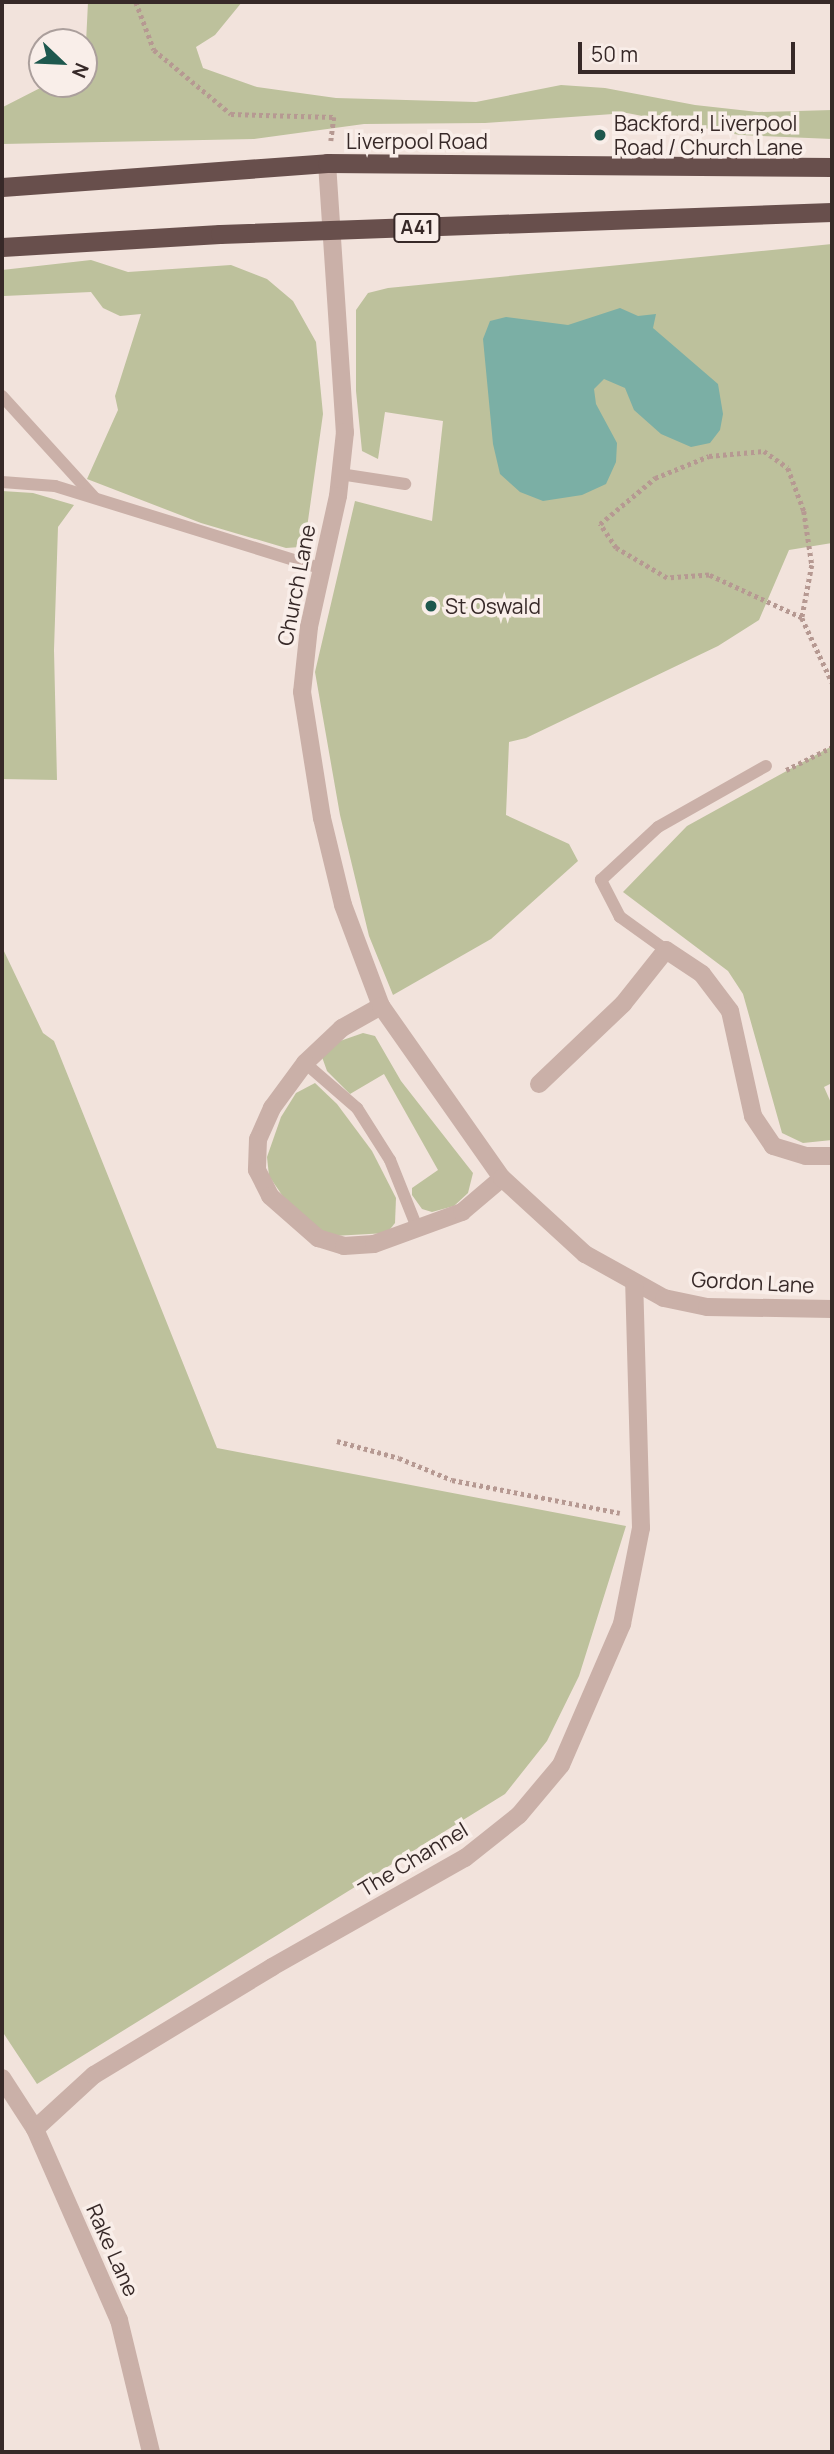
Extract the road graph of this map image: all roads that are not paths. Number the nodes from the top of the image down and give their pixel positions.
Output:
1 (327, 163) junction
2 (832, 167) edge
3 (2, 187) edge
4 (832, 212) edge
5 (331, 230) junction
6 (2, 247) edge
7 (2, 396) edge
8 (340, 474) junction
9 (2, 482) edge
10 (405, 484) dead end
11 (94, 497) junction
12 (320, 568) junction
13 (766, 766) dead end
14 (666, 950) junction
15 (381, 1006) junction
16 (305, 1063) junction
17 (539, 1084) dead end
18 (832, 1156) edge
19 (502, 1178) junction
20 (418, 1230) junction
21 (634, 1284) junction
22 (832, 1309) edge
23 (2, 2078) edge
24 (35, 2129) junction
25 (151, 2452) edge

1 - 2 highway, Liverpool Road
1 - 3 highway, Liverpool Road
1 - 5 street, Church Lane
4 - 5 highway, A41
5 - 6 highway, A41
5 - 8 street, Church Lane
7 - 11 lane
8 - 10 lane
8 - 12 street, Church Lane
9 - 11 lane
11 - 12 lane
12 - 15 street, Church Lane
13 - 14 lane
14 - 17 street
14 - 18 street
15 - 16 street
15 - 19 street, Church Lane
16 - 20 lane
16 - 20 street
19 - 20 street
19 - 21 street, Church Lane
21 - 22 street, Gordon Lane
21 - 24 street, The Channel
23 - 24 street, Rake Lane
24 - 25 street, Rake Lane

